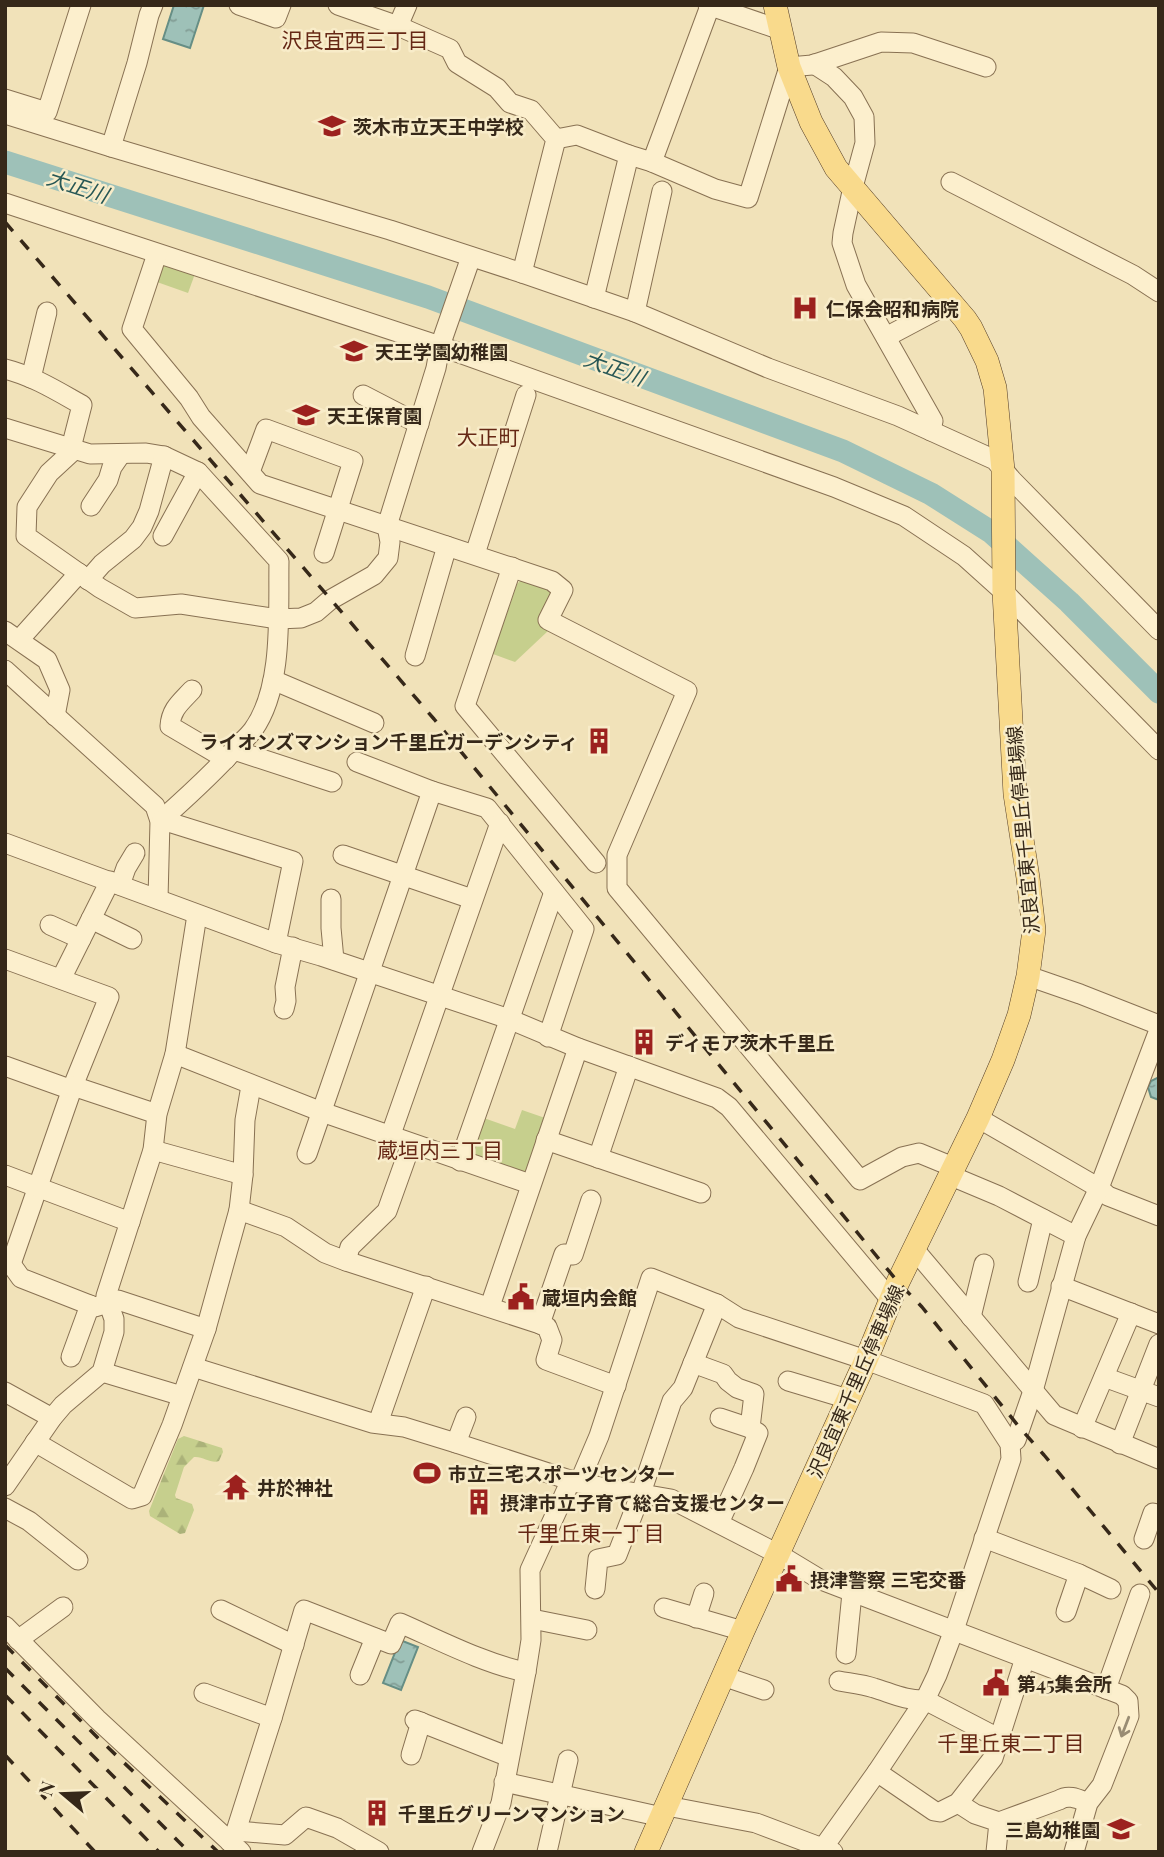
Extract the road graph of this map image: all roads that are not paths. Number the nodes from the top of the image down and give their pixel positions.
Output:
1 (81, 5) edge
2 (153, 5) edge
3 (239, 5) edge
4 (281, 5) edge
5 (338, 5) edge
6 (407, 5) edge
7 (775, 5) edge
8 (709, 6) edge
9 (398, 26) junction
10 (781, 30) junction
11 (814, 64) junction
12 (789, 67) junction
13 (986, 68) dead end
14 (5, 99) edge
15 (5, 114) edge
16 (556, 139) junction
17 (111, 147) junction
18 (629, 155) junction
19 (652, 162) junction
20 (951, 182) dead end
21 (853, 187) junction
22 (662, 191) dead end
23 (5, 202) edge
24 (158, 254) junction
25 (471, 257) junction
26 (522, 273) junction
27 (1159, 292) edge
28 (594, 298) junction
29 (951, 302) junction
30 (47, 312) dead end
31 (635, 312) junction
32 (886, 337) junction
33 (440, 346) junction
34 (5, 369) edge
35 (31, 378) junction
36 (363, 395) dead end
37 (526, 395) dead end
38 (419, 424) junction
39 (931, 431) junction
40 (8, 435) edge
41 (73, 449) junction
42 (121, 454) junction
43 (164, 456) junction
44 (198, 472) junction
45 (250, 472) junction
46 (1003, 476) junction
47 (91, 506) dead end
48 (338, 509) junction
49 (387, 526) junction
50 (163, 536) dead end
51 (447, 546) junction
52 (324, 553) dead end
53 (475, 554) junction
54 (512, 567) junction
55 (84, 576) junction
56 (1004, 592) junction
57 (278, 619) junction
58 (1159, 630) edge
59 (12, 635) edge
60 (415, 656) dead end
61 (5, 670) edge
62 (272, 680) junction
63 (192, 690) dead end
64 (55, 716) junction
65 (374, 723) dead end
66 (1159, 750) edge
67 (230, 755) junction
68 (357, 762) dead end
69 (332, 782) dead end
70 (432, 791) junction
71 (161, 820) junction
72 (500, 823) junction
73 (5, 842) edge
74 (135, 853) dead end
75 (342, 855) dead end
76 (596, 863) dead end
77 (402, 876) junction
78 (115, 883) junction
79 (554, 892) junction
80 (158, 899) junction
81 (472, 899) junction
82 (331, 900) dead end
83 (197, 915) junction
84 (91, 919) junction
85 (50, 925) dead end
86 (81, 939) junction
87 (132, 939) dead end
88 (284, 945) junction
89 (5, 959) edge
90 (334, 960) junction
91 (369, 972) junction
92 (1028, 976) junction
93 (61, 979) junction
94 (440, 996) junction
95 (284, 1009) dead end
96 (509, 1019) junction
97 (1159, 1027) edge
98 (548, 1037) junction
99 (578, 1048) junction
100 (175, 1054) junction
101 (5, 1066) edge
102 (629, 1066) junction
103 (251, 1086) junction
104 (73, 1088) junction
105 (322, 1112) junction
106 (157, 1114) junction
107 (978, 1118) junction
108 (390, 1136) junction
109 (546, 1140) junction
110 (411, 1144) junction
111 (153, 1150) junction
112 (307, 1154) dead end
113 (598, 1158) junction
114 (460, 1161) junction
115 (951, 1171) junction
116 (5, 1175) edge
117 (243, 1175) junction
118 (530, 1184) junction
119 (38, 1187) junction
120 (1099, 1188) junction
121 (701, 1193) dead end
122 (592, 1200) dead end
123 (239, 1210) junction
124 (1159, 1216) edge
125 (1043, 1219) junction
126 (130, 1222) junction
127 (1076, 1236) junction
128 (914, 1249) junction
129 (346, 1261) junction
130 (8, 1264) edge
131 (984, 1264) dead end
132 (1028, 1282) dead end
133 (426, 1286) junction
134 (1061, 1286) junction
135 (891, 1300) junction
136 (98, 1304) junction
137 (717, 1304) junction
138 (490, 1307) junction
139 (1131, 1313) junction
140 (971, 1317) junction
141 (540, 1324) junction
142 (1159, 1324) edge
143 (206, 1329) junction
144 (1159, 1344) edge
145 (71, 1357) dead end
146 (866, 1360) junction
147 (693, 1363) junction
148 (193, 1367) junction
149 (102, 1372) junction
150 (1104, 1377) junction
151 (788, 1381) dead end
152 (616, 1386) junction
153 (1033, 1391) junction
154 (5, 1392) edge
155 (1150, 1394) edge
156 (182, 1396) junction
157 (848, 1399) junction
158 (466, 1416) dead end
159 (52, 1418) junction
160 (720, 1419) dead end
161 (378, 1423) junction
162 (750, 1428) junction
163 (1082, 1428) junction
164 (35, 1442) junction
165 (456, 1443) junction
166 (1010, 1444) junction
167 (1119, 1444) junction
168 (1159, 1459) edge
169 (575, 1481) junction
170 (5, 1486) edge
171 (641, 1493) junction
172 (5, 1508) edge
173 (1159, 1515) edge
174 (719, 1523) junction
175 (984, 1538) junction
176 (1144, 1539) dead end
177 (778, 1553) junction
178 (78, 1560) dead end
179 (1079, 1574) junction
180 (595, 1589) dead end
181 (1111, 1589) dead end
182 (704, 1593) dead end
183 (852, 1593) junction
184 (1139, 1594) dead end
185 (63, 1606) dead end
186 (221, 1610) dead end
187 (663, 1610) dead end
188 (1066, 1612) dead end
189 (696, 1618) junction
190 (532, 1619) junction
191 (587, 1630) dead end
192 (954, 1630) junction
193 (743, 1631) junction
194 (12, 1633) edge
195 (375, 1638) junction
196 (294, 1645) junction
197 (846, 1654) dead end
198 (1025, 1658) junction
199 (526, 1672) junction
200 (360, 1675) dead end
201 (723, 1676) junction
202 (839, 1681) dead end
203 (1106, 1689) junction
204 (764, 1690) dead end
205 (204, 1693) dead end
206 (925, 1700) junction
207 (272, 1718) junction
208 (1000, 1739) junction
209 (411, 1755) dead end
210 (509, 1757) junction
211 (568, 1760) dead end
212 (877, 1772) junction
213 (505, 1782) junction
214 (561, 1794) junction
215 (958, 1803) junction
216 (1088, 1803) junction
217 (665, 1811) junction
218 (999, 1822) junction
219 (236, 1842) edge
220 (825, 1850) edge
221 (379, 1852) edge
222 (483, 1852) edge
223 (547, 1852) edge
224 (646, 1852) edge
225 (996, 1852) edge
226 (1074, 1852) edge

1 - 14 street
2 - 17 street
3 - 4 street
5 - 9 street
6 - 9 street
7 - 10 main road, 沢良宜東千里丘停車場線
8 - 10 street
8 - 19 street
9 - 16 street
10 - 12 main road, 沢良宜東千里丘停車場線
11 - 12 street
11 - 13 street
11 - 21 street
12 - 19 street
12 - 21 main road, 沢良宜東千里丘停車場線
15 - 17 street
16 - 18 street
16 - 26 street
17 - 25 street
18 - 19 street
18 - 28 street
20 - 27 street
21 - 29 main road, 沢良宜東千里丘停車場線
21 - 32 street
22 - 31 street
23 - 24 street
24 - 33 street
24 - 45 street
25 - 26 street
25 - 33 street
26 - 28 street
28 - 31 street
29 - 32 street
29 - 46 main road, 沢良宜東千里丘停車場線
30 - 35 street
31 - 39 street
32 - 39 street
33 - 38 street
33 - 56 street
34 - 35 street
35 - 41 street
36 - 38 street
37 - 53 street
38 - 49 street
39 - 46 street
40 - 41 street
41 - 42 street
41 - 55 street
42 - 43 street
42 - 47 street
43 - 44 street
43 - 55 street
44 - 50 street
44 - 57 street
45 - 48 street
45 - 48 street
46 - 56 main road, 沢良宜東千里丘停車場線
46 - 58 street
48 - 49 street
48 - 52 street
49 - 51 street
49 - 57 street
51 - 53 street
51 - 60 street
53 - 54 street
54 - 76 street
54 - 115 street
55 - 57 street
55 - 59 street
56 - 66 street
56 - 92 main road, 沢良宜東千里丘停車場線
57 - 62 street
59 - 64 street
61 - 64 street
62 - 65 street
62 - 67 street
63 - 67 street
64 - 71 street
67 - 69 street
67 - 71 street
68 - 70 street
70 - 72 street
70 - 77 street
71 - 80 street
71 - 88 street
72 - 79 street
72 - 81 street
73 - 78 street
74 - 78 street
75 - 77 street
77 - 81 street
77 - 91 street
78 - 80 street
78 - 84 street
79 - 96 street
79 - 98 street
80 - 83 street
81 - 94 street
82 - 90 street
83 - 88 street
83 - 100 street
84 - 86 street
84 - 87 street
85 - 86 street
86 - 93 street
88 - 90 street
88 - 95 street
89 - 93 street
90 - 91 street
91 - 94 street
91 - 105 street
92 - 97 street
92 - 107 main road, 沢良宜東千里丘停車場線
93 - 104 street
94 - 96 street
94 - 108 street
96 - 98 street
96 - 114 street
97 - 120 street
98 - 99 street
99 - 102 street
99 - 109 street
100 - 103 street
100 - 106 street
101 - 104 street
102 - 113 street
102 - 135 street
103 - 105 street
103 - 117 street
104 - 106 street
104 - 119 street
105 - 108 street
105 - 112 street
106 - 111 street
107 - 115 main road, 沢良宜東千里丘停車場線
107 - 120 street
108 - 110 street
109 - 113 street
109 - 118 street
110 - 114 street
110 - 129 street
111 - 117 street
111 - 126 street
113 - 121 street
114 - 118 street
115 - 125 street
115 - 128 main road, 沢良宜東千里丘停車場線
116 - 119 street
117 - 123 street
118 - 138 street
119 - 126 street
119 - 130 street
120 - 124 street
120 - 127 street
122 - 141 street
123 - 129 street
123 - 143 street
125 - 127 street
125 - 132 street
126 - 136 street
127 - 134 street
128 - 135 main road, 沢良宜東千里丘停車場線
128 - 140 street
129 - 133 street
130 - 136 street
131 - 140 street
133 - 138 street
133 - 161 street
134 - 139 street
134 - 153 street
135 - 146 main road, 沢良宜東千里丘停車場線
136 - 143 street
136 - 145 street
136 - 149 street
137 - 146 street
137 - 147 street
137 - 152 street
138 - 141 street
139 - 142 street
139 - 150 street
140 - 153 street
141 - 152 street
143 - 148 street
144 - 155 street
146 - 157 main road, 沢良宜東千里丘停車場線
146 - 166 street
147 - 162 street
147 - 171 street
148 - 156 street
148 - 161 street
149 - 156 street
149 - 159 street
150 - 155 street
150 - 163 street
151 - 157 street
152 - 169 street
153 - 163 street
153 - 166 street
154 - 159 street
155 - 167 street
156 - 164 street
157 - 177 main road, 沢良宜東千里丘停車場線
158 - 165 street
159 - 164 street
160 - 162 street
161 - 165 street
162 - 174 street
163 - 167 street
164 - 170 street
165 - 169 street
166 - 175 street
167 - 168 street
169 - 171 street
169 - 190 street
171 - 174 street
171 - 180 street
172 - 178 street
173 - 176 street
174 - 177 street
175 - 179 street
175 - 192 street
177 - 183 street
177 - 193 main road, 沢良宜東千里丘停車場線
179 - 181 street
179 - 188 street
182 - 189 street
183 - 192 street
183 - 197 street
184 - 203 street
185 - 194 street
186 - 196 street
187 - 189 street
189 - 193 street
190 - 191 street
190 - 199 street
192 - 198 street
192 - 206 street
193 - 201 main road, 沢良宜東千里丘停車場線
194 - 219 street
195 - 196 street
195 - 199 street
195 - 200 street
196 - 207 street
198 - 203 street
198 - 208 street
199 - 210 street
201 - 204 street
201 - 217 main road, 沢良宜東千里丘停車場線
202 - 206 street
203 -> 216 street
205 - 207 street
206 - 208 street
206 - 212 street
207 - 219 street
208 - 215 street
209 - 210 street
210 - 213 street
211 - 214 street
212 - 215 street
212 - 220 street
213 - 214 street
213 - 222 street
214 - 217 street
214 - 223 street
215 - 218 street
216 - 218 street
216 - 226 street
217 - 220 street
217 - 224 main road, 沢良宜東千里丘停車場線
218 - 225 street
219 - 221 street

